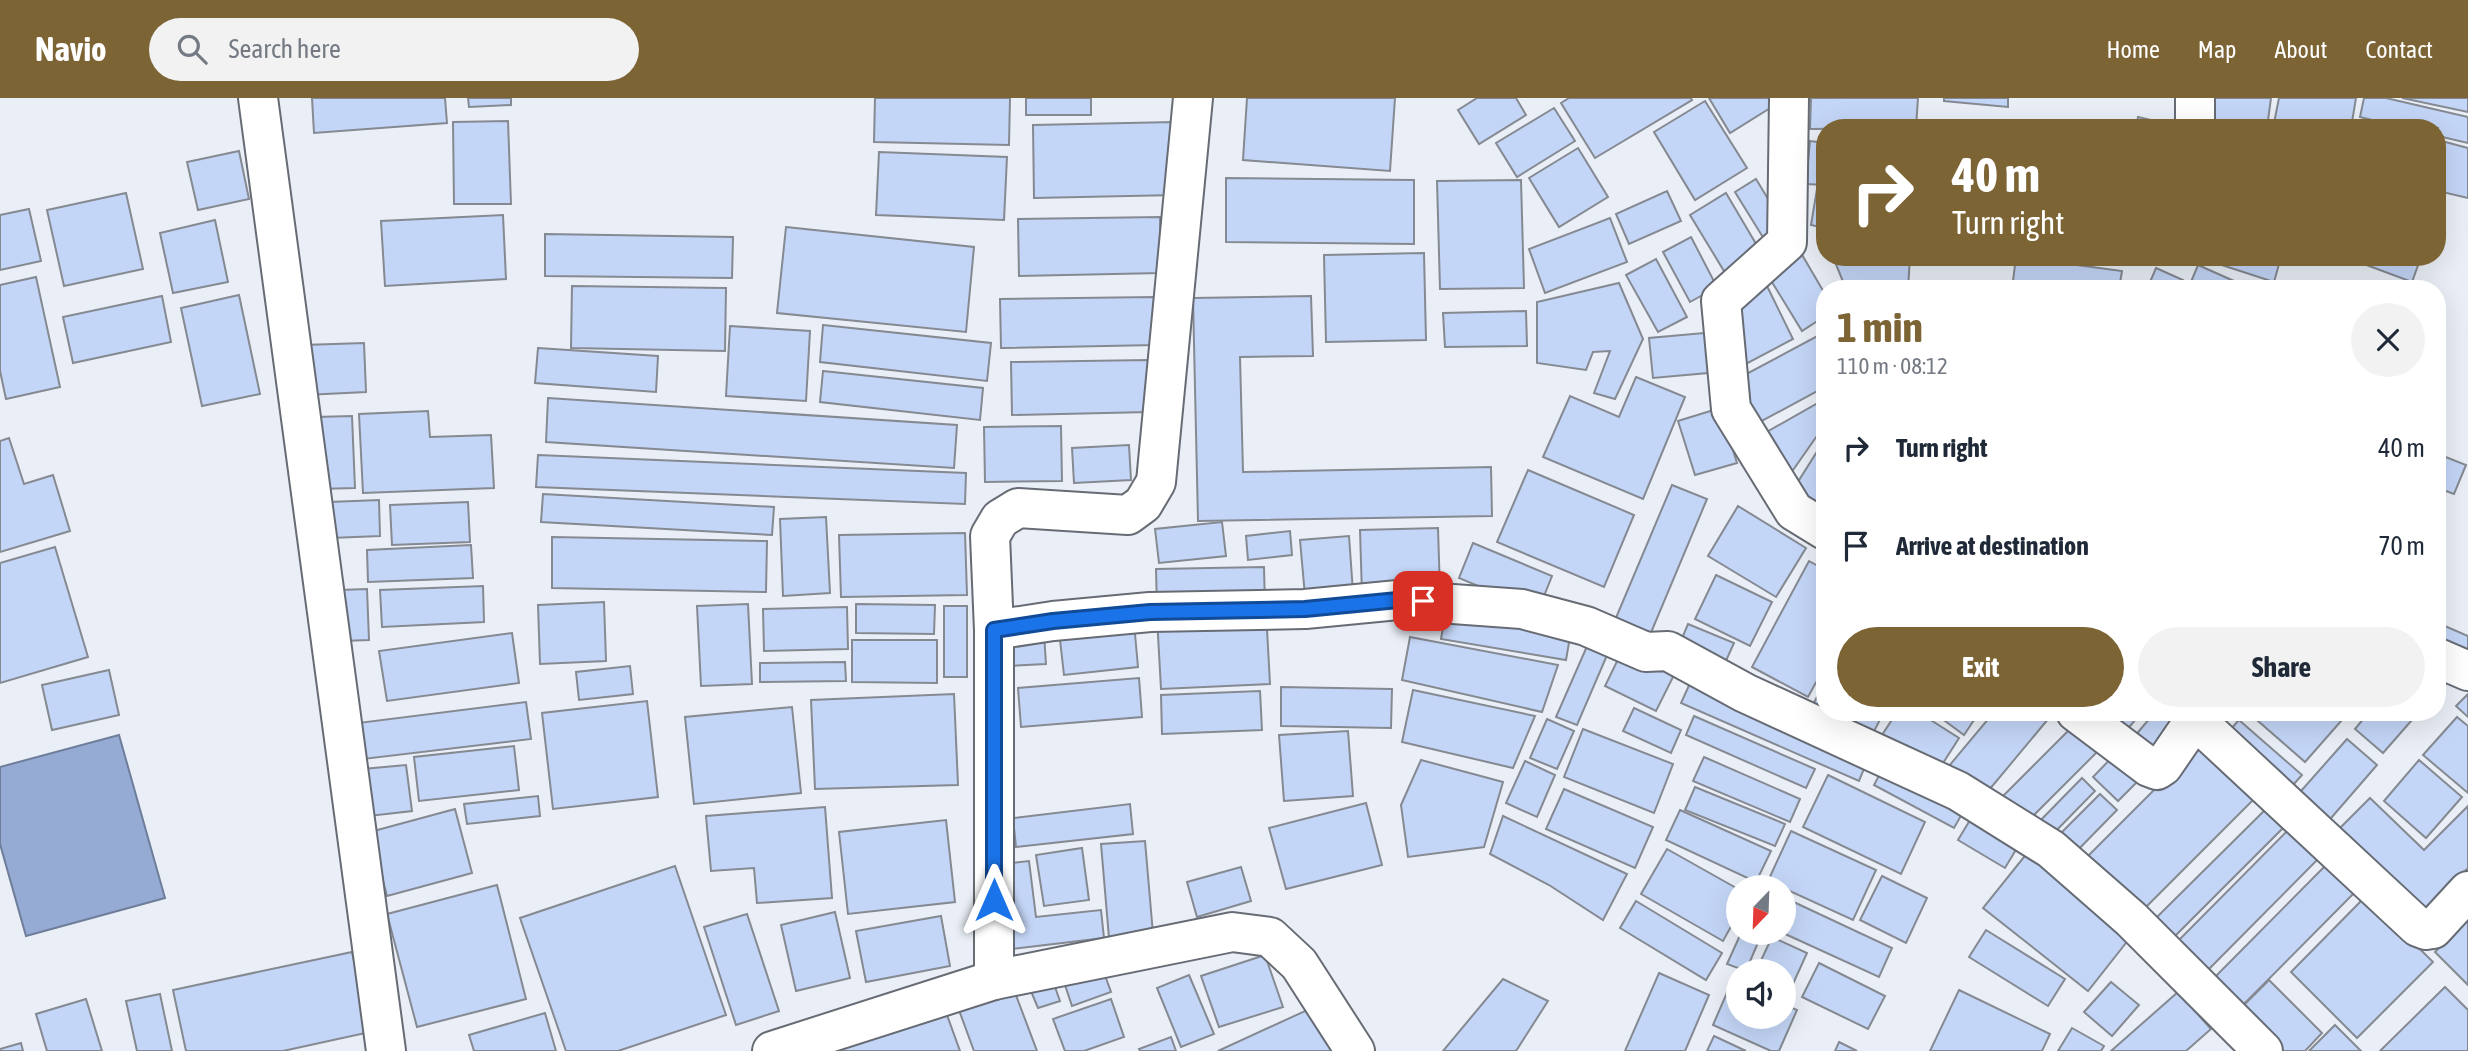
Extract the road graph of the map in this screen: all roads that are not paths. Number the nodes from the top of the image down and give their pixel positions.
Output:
1 (258, 98) edge
2 (1193, 98) edge
3 (1789, 98) edge
4 (2195, 98) edge
5 (2195, 119) edge
6 (1816, 524) edge
7 (994, 630) junction
8 (2446, 661) edge
9 (2468, 671) edge
10 (2088, 721) edge
11 (2466, 896) edge
12 (994, 980) junction
13 (386, 1051) edge
14 (772, 1051) edge
15 (1355, 1051) edge
16 (2263, 1051) edge

1 - 13 street
2 - 7 street
3 - 6 street
4 - 5 street
7 - 12 street
7 - 16 street
8 - 9 street
10 - 11 street
12 - 14 street
12 - 15 street

